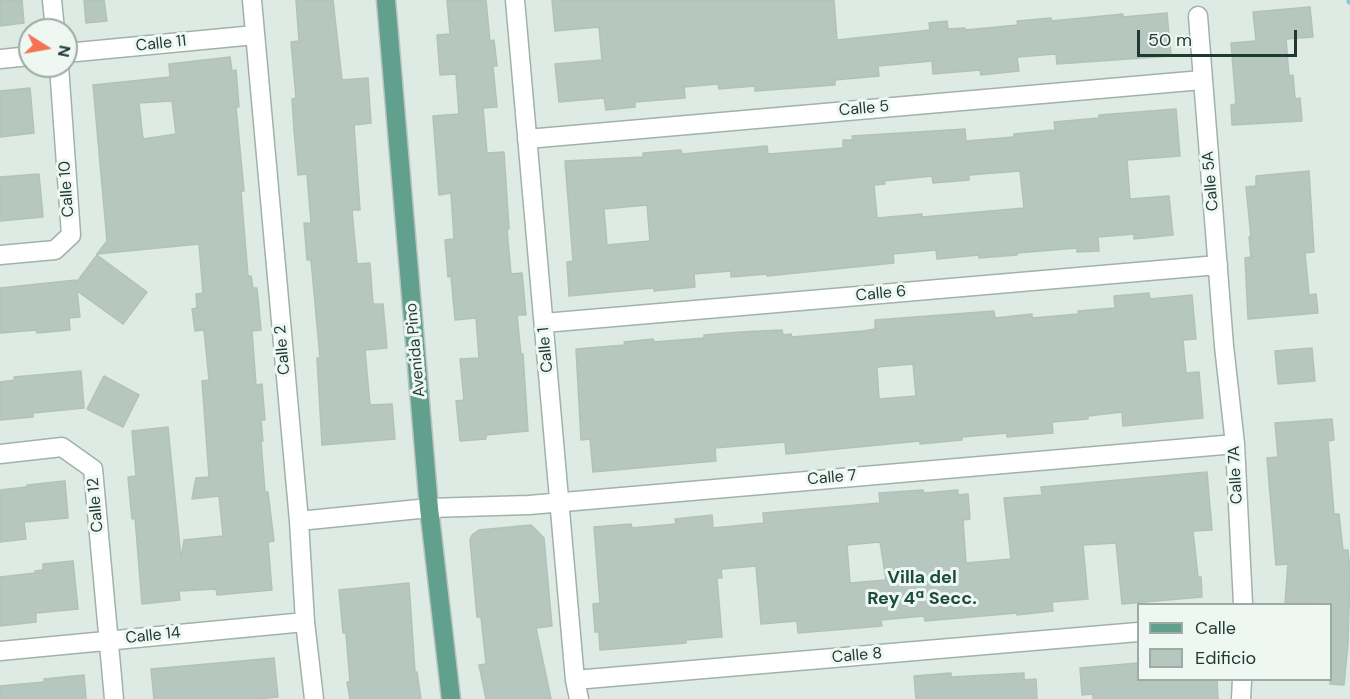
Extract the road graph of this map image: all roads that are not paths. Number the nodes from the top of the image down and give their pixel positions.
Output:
1 (52, 0) edge
2 (252, 0) edge
3 (386, 0) edge
4 (515, 0) edge
5 (1198, 16) dead end
6 (54, 18) edge
7 (255, 34) junction
8 (78, 52) edge
9 (18, 58) edge
10 (0, 59) edge
11 (60, 78) edge
12 (1202, 80) junction
13 (527, 139) junction
14 (0, 255) edge
15 (1218, 265) junction
16 (544, 323) junction
17 (1224, 346) joint
18 (1235, 444) junction
19 (0, 454) edge
20 (558, 501) junction
21 (429, 507) junction
22 (299, 521) junction
23 (1243, 603) edge
24 (305, 621) junction
25 (1137, 632) edge
26 (108, 641) junction
27 (0, 651) edge
28 (575, 680) junction
29 (1242, 681) edge
30 (114, 699) edge
31 (314, 699) edge
32 (451, 699) edge
33 (579, 699) edge
34 (1241, 699) edge

1 - 6 street
2 - 7 street, Calle 2
3 - 21 main road, Avenida Pino
4 - 13 street, Calle 1
5 - 12 street, Calle 5A
7 - 8 street, Calle 11
7 - 22 street, Calle 2
9 - 10 street
11 - 14 street, Calle 10
12 - 13 street, Calle 5
12 - 15 street, Calle 5A
13 - 16 street, Calle 1
15 - 16 street, Calle 6
15 - 17 street, Calle 5A
16 - 20 street, Calle 1
17 - 18 street, Calle 7A
18 - 20 street, Calle 7
18 - 23 street, Calle 7A
19 - 26 street, Calle 12
20 - 21 street, Calle 7
20 - 28 street, Calle 1
21 - 22 street, Calle 7
21 - 32 main road, Avenida Pino
22 - 24 street, Calle 2
24 - 26 street, Calle 14
24 - 31 street, Calle 2
25 - 28 street, Calle 8
26 - 27 street, Calle 14
26 - 30 street, Calle 12
28 - 33 street, Calle 1
29 - 34 street

